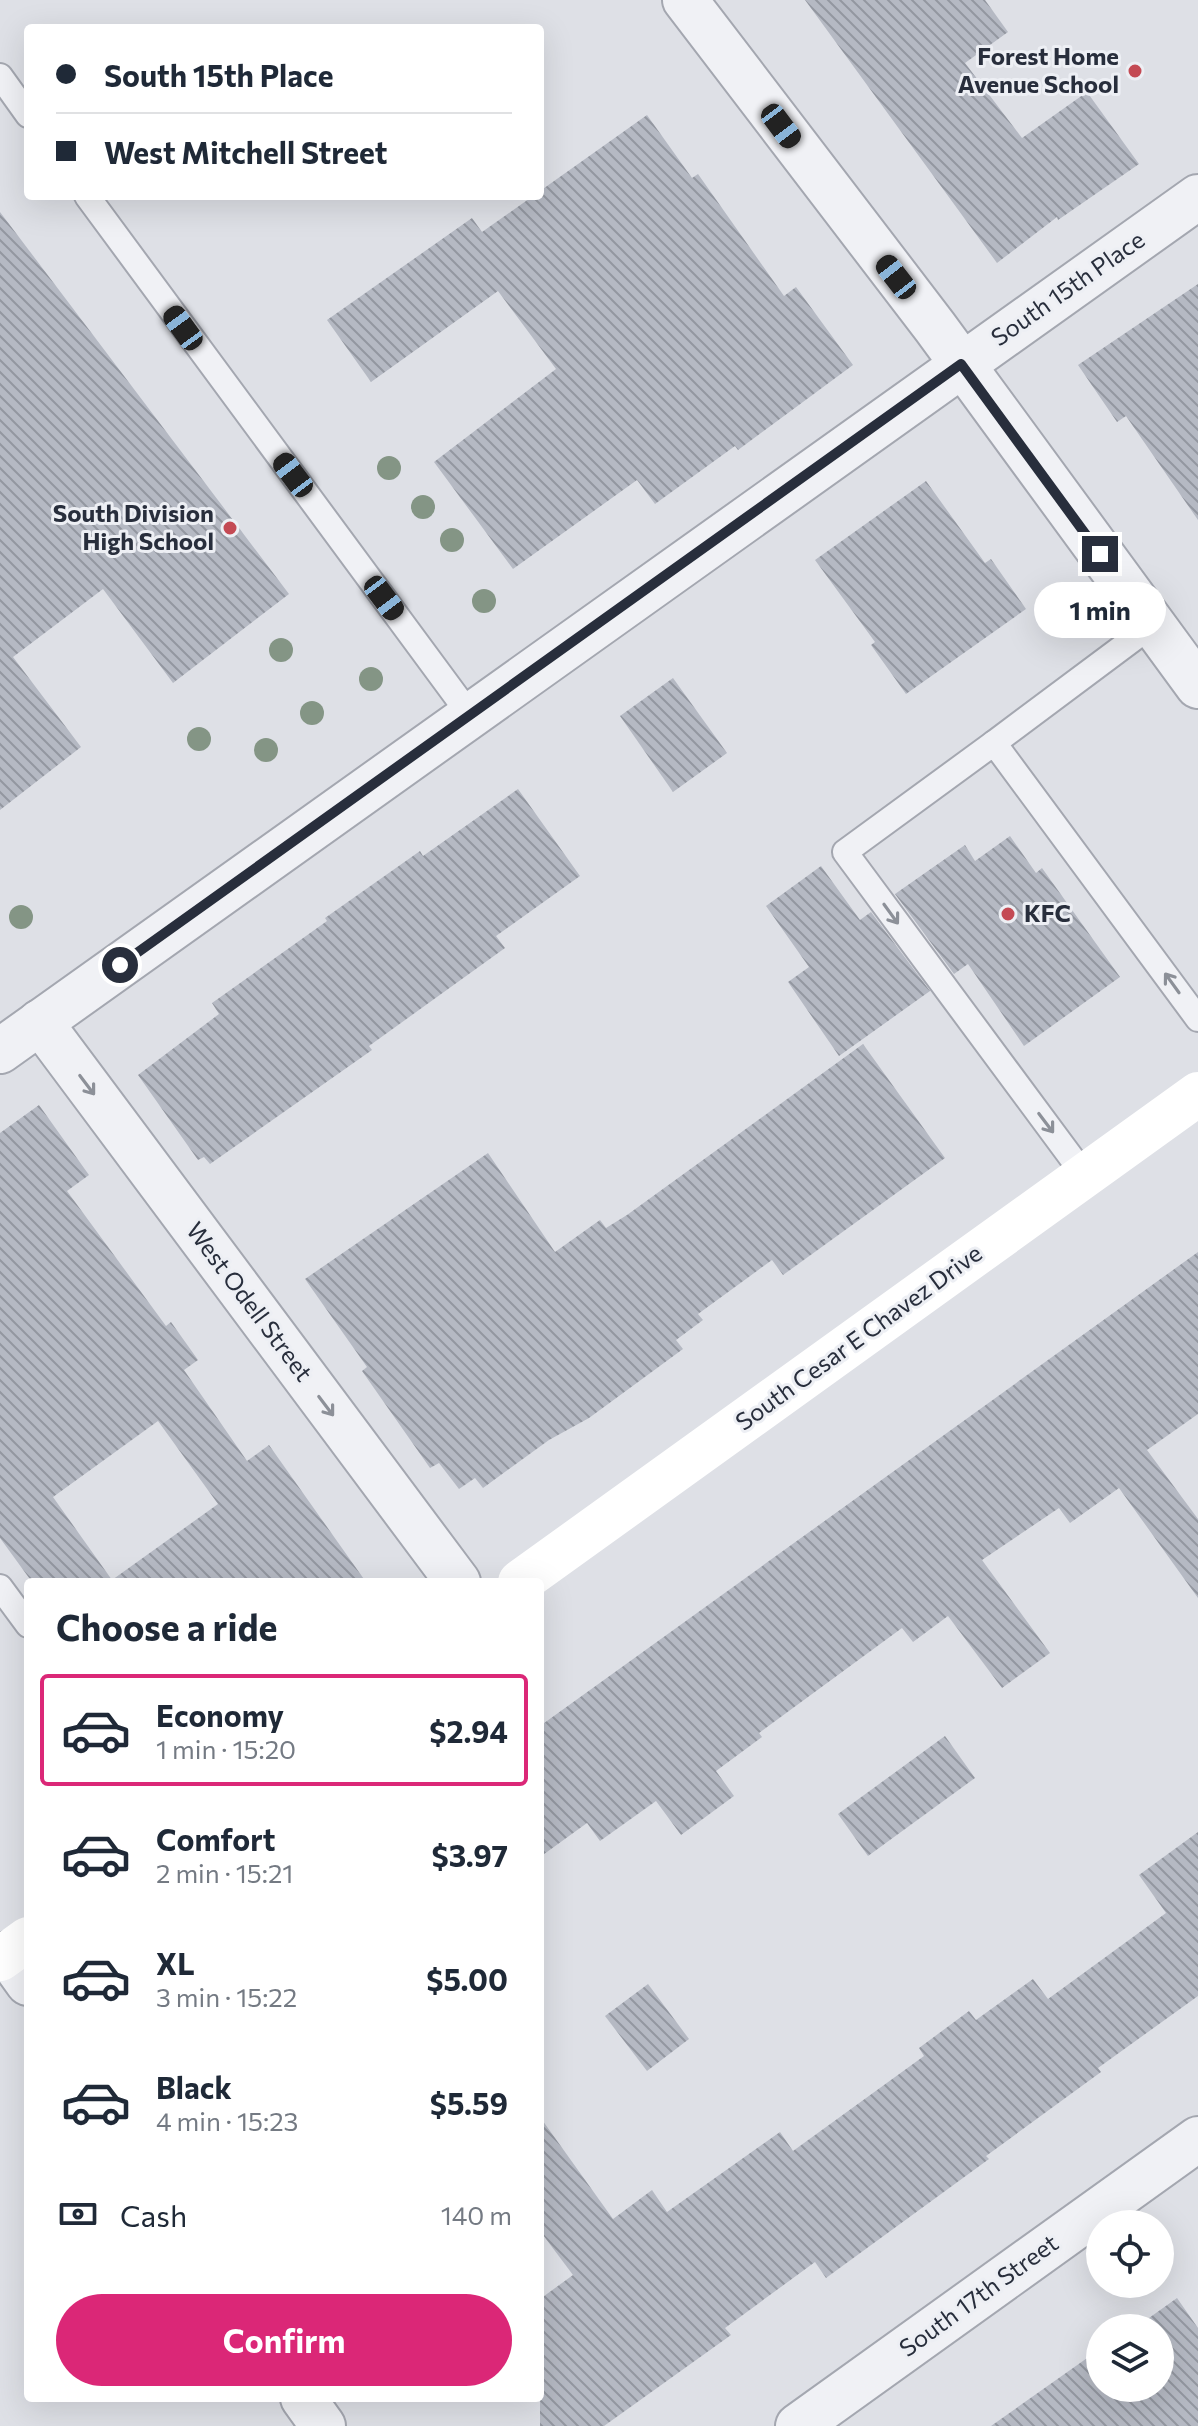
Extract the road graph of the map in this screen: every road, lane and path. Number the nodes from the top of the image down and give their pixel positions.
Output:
1 (685, 0) edge
2 (0, 76) edge
3 (24, 109) edge
4 (1198, 197) edge
5 (90, 200) edge
6 (961, 364) junction
7 (1152, 625) junction
8 (1198, 686) edge
9 (470, 715) junction
10 (994, 743) junction
11 (1198, 1019) edge
12 (40, 1022) junction
13 (0, 1051) edge
14 (1198, 1094) edge
15 (1085, 1176) junction
16 (455, 1578) edge
17 (526, 1578) edge
18 (0, 1587) edge
19 (24, 1620) edge
20 (1198, 2139) edge
21 (306, 2402) edge
22 (323, 2426) edge
23 (798, 2426) edge

1 - 6 street
2 - 3 lane
4 - 6 street, South 15th Place
5 - 9 lane
6 - 7 street
6 - 9 street, South 15th Place
7 - 8 street
7 - 10 lane
9 - 12 street, South 15th Place
11 -> 10 lane
10 -> 15 lane
12 - 13 street, South 15th Place
12 -> 16 street, West Odell Street
14 - 15 main road, South Cesar E Chavez Drive
15 - 17 main road, South Cesar E Chavez Drive
18 - 19 lane
20 - 23 street, South 17th Street
21 - 22 street

